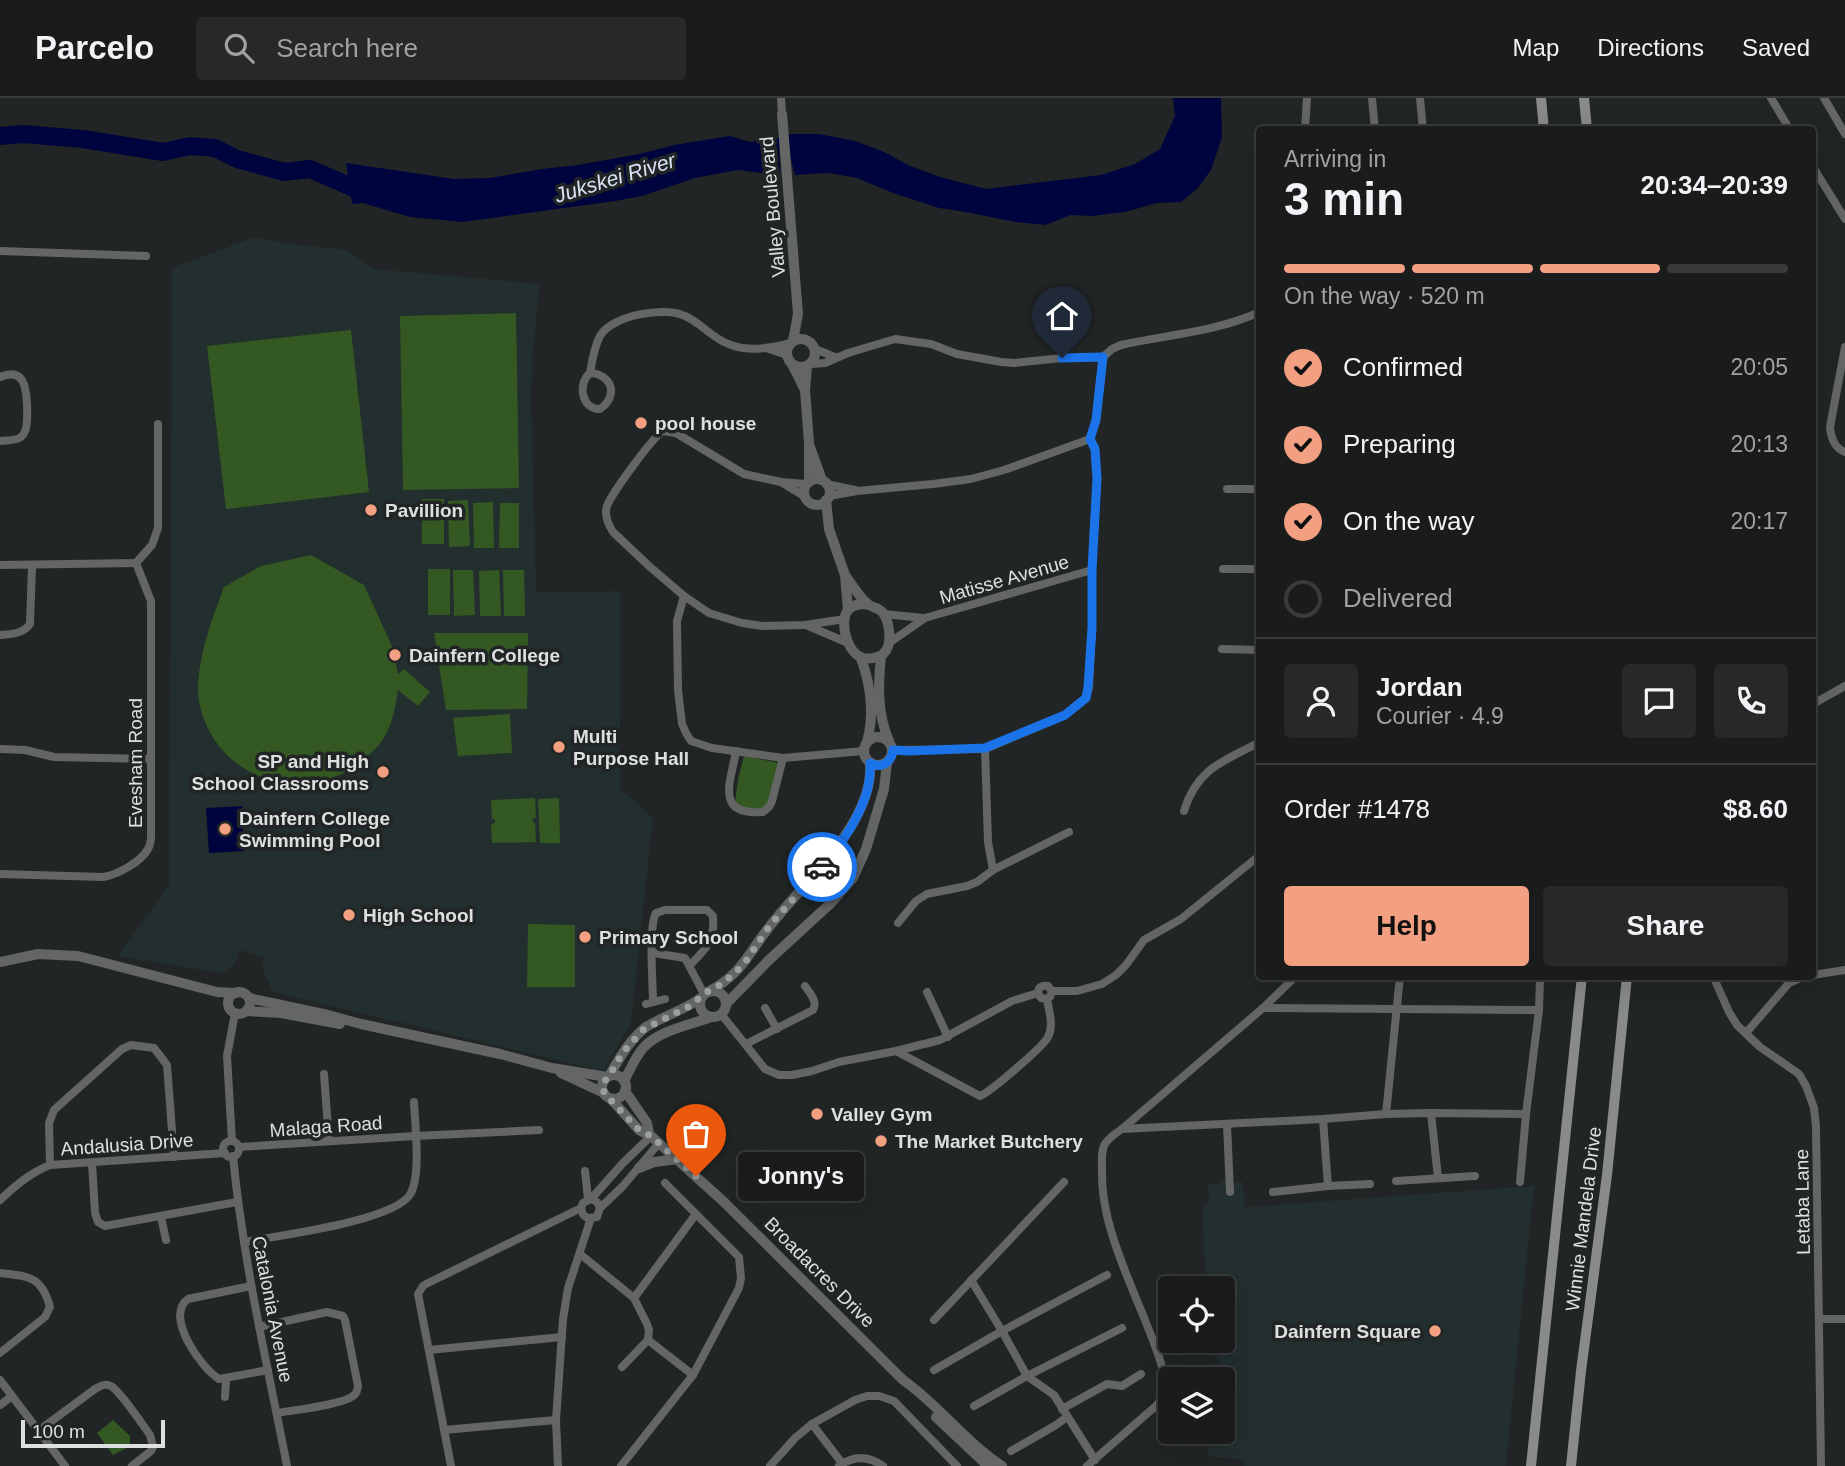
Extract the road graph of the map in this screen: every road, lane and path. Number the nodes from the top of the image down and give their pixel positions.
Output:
1 (781, 98) edge
2 (1307, 98) edge
3 (1372, 98) edge
4 (1420, 98) edge
5 (1541, 98) edge
6 (1584, 98) edge
7 (1771, 98) edge
8 (1824, 98) edge
9 (782, 114) joint
10 (1306, 126) edge
11 (1375, 126) edge
12 (1423, 126) edge
13 (1544, 126) edge
14 (1587, 126) edge
15 (1788, 126) edge
16 (1845, 134) edge
17 (1816, 172) edge
18 (1845, 219) edge
19 (0, 251) edge
20 (146, 256) dead end
21 (798, 314) junction
22 (1256, 314) edge
23 (807, 340) junction
24 (792, 342) junction
25 (1845, 347) edge
26 (766, 349) junction
27 (815, 349) junction
28 (835, 357) junction
29 (1103, 357) junction
30 (790, 360) junction
31 (809, 365) junction
32 (590, 373) junction
33 (0, 377) edge
34 (805, 390) junction
35 (158, 424) dead end
36 (1090, 439) junction
37 (0, 441) edge
38 (809, 443) junction
39 (1845, 452) edge
40 (781, 482) junction
41 (824, 482) junction
42 (807, 483) junction
43 (1227, 489) dead end
44 (1256, 489) edge
45 (857, 491) junction
46 (804, 496) junction
47 (827, 498) junction
48 (813, 504) junction
49 (829, 529) junction
50 (136, 563) junction
51 (0, 565) edge
52 (32, 566) junction
53 (1223, 569) dead end
54 (1256, 569) edge
55 (1092, 570) junction
56 (845, 575) junction
57 (684, 596) junction
58 (868, 604) junction
59 (847, 614) junction
60 (884, 614) junction
61 (925, 618) junction
62 (805, 625) junction
63 (0, 635) edge
64 (848, 643) junction
65 (889, 643) junction
66 (1222, 649) dead end
67 (1256, 650) edge
68 (881, 656) junction
69 (861, 658) junction
70 (1845, 686) edge
71 (1816, 702) edge
72 (1256, 744) edge
73 (891, 746) junction
74 (866, 747) junction
75 (985, 748) junction
76 (0, 749) edge
77 (736, 751) junction
78 (783, 758) junction
79 (151, 759) junction
80 (887, 762) junction
81 (870, 763) junction
82 (1184, 811) dead end
83 (1069, 832) dead end
84 (1256, 858) edge
85 (993, 870) junction
86 (0, 874) edge
87 (898, 923) dead end
88 (756, 945) junction
89 (653, 953) junction
90 (770, 959) junction
91 (0, 962) edge
92 (690, 965) junction
93 (1845, 970) edge
94 (1816, 975) edge
95 (1292, 980) edge
96 (1401, 980) edge
97 (1540, 980) edge
98 (1582, 980) edge
99 (1627, 980) edge
100 (1715, 980) edge
101 (1796, 980) edge
102 (805, 986) dead end
103 (217, 992) junction
104 (927, 992) dead end
105 (236, 993) junction
106 (704, 995) junction
107 (1049, 995) junction
108 (249, 998) junction
109 (665, 999) dead end
110 (765, 1008) dead end
111 (1263, 1008) junction
112 (1398, 1009) junction
113 (237, 1010) junction
114 (1539, 1010) junction
115 (719, 1012) junction
116 (361, 1024) junction
117 (777, 1029) junction
118 (1746, 1033) junction
119 (948, 1037) junction
120 (746, 1044) junction
121 (629, 1045) junction
122 (896, 1051) junction
123 (640, 1052) junction
124 (552, 1068) junction
125 (324, 1074) dead end
126 (608, 1077) junction
127 (624, 1086) junction
128 (607, 1096) junction
129 (414, 1102) dead end
130 (1431, 1113) junction
131 (1387, 1114) junction
132 (1526, 1114) junction
133 (1323, 1119) junction
134 (1227, 1124) junction
135 (1122, 1129) junction
136 (539, 1130) dead end
137 (415, 1136) junction
138 (653, 1138) junction
139 (329, 1141) junction
140 (235, 1144) junction
141 (229, 1155) junction
142 (174, 1157) junction
143 (678, 1159) junction
144 (92, 1163) junction
145 (623, 1163) junction
146 (50, 1165) junction
147 (637, 1170) junction
148 (585, 1171) dead end
149 (1475, 1176) dead end
150 (1438, 1178) junction
151 (1064, 1181) dead end
152 (1396, 1181) dead end
153 (1520, 1182) dead end
154 (665, 1183) dead end
155 (1370, 1184) dead end
156 (1328, 1186) junction
157 (10, 1191) junction
158 (0, 1192) edge
159 (1230, 1192) dead end
160 (1273, 1192) dead end
161 (590, 1199) junction
162 (0, 1200) edge
163 (237, 1202) junction
164 (581, 1208) junction
165 (600, 1208) junction
166 (696, 1214) junction
167 (161, 1217) junction
168 (591, 1219) junction
169 (166, 1240) dead end
170 (244, 1242) junction
171 (580, 1254) junction
172 (0, 1273) edge
173 (1107, 1275) dead end
174 (971, 1280) junction
175 (251, 1286) junction
176 (634, 1298) junction
177 (1819, 1319) junction
178 (1845, 1319) edge
179 (934, 1320) dead end
180 (259, 1327) junction
181 (1122, 1328) dead end
182 (1002, 1331) junction
183 (562, 1337) junction
184 (648, 1340) junction
185 (429, 1350) junction
186 (0, 1353) edge
187 (622, 1367) dead end
188 (268, 1370) junction
189 (934, 1370) dead end
190 (1141, 1374) dead end
191 (693, 1375) junction
192 (1027, 1376) junction
193 (226, 1379) junction
194 (903, 1380) junction
195 (0, 1381) edge
196 (12, 1396) junction
197 (225, 1397) dead end
198 (0, 1405) edge
199 (974, 1406) dead end
200 (277, 1413) junction
201 (1065, 1413) junction
202 (556, 1420) junction
203 (812, 1424) junction
204 (444, 1430) junction
205 (38, 1431) junction
206 (1011, 1451) dead end
207 (1091, 1463) edge
208 (841, 1465) edge
209 (64, 1466) edge
210 (132, 1466) edge
211 (287, 1466) edge
212 (451, 1466) edge
213 (558, 1466) edge
214 (621, 1466) edge
215 (770, 1466) edge
216 (883, 1466) edge
217 (957, 1466) edge
218 (988, 1466) edge
219 (1002, 1466) edge
220 (1531, 1466) edge
221 (1571, 1466) edge
222 (1821, 1466) edge

1 - 9 street, Valley Boulevard
2 - 10 street
3 - 11 street
4 - 12 street
5 - 13 main road
6 - 14 main road
7 - 15 street
8 - 16 street
9 - 21 street, Valley Boulevard
17 - 18 street
19 - 20 street
21 - 23 street, Valley Boulevard
21 - 24 street, Valley Boulevard
22 - 29 street
23 - 24 street
23 - 27 street
24 - 26 street
24 - 30 street
25 - 39 street
26 - 30 street
26 - 32 street
27 - 28 street
27 - 31 street
28 - 29 street
28 - 31 street
29 - 36 street
30 - 31 street
30 - 34 street
31 - 34 street
32 - 32 street
33 - 37 street
34 - 38 street
35 - 50 street
36 - 45 street
36 - 55 street
38 - 41 street
38 - 42 street
40 - 42 street
40 - 46 street
40 - 57 street
41 - 42 street
41 - 45 street
41 - 47 street
42 - 46 street
43 - 44 street
45 - 47 street
46 - 48 street
47 - 48 street
47 - 49 street
48 - 49 street
49 - 56 street
50 - 52 street
50 - 79 street, Evesham Road
51 - 52 street
52 - 63 street
53 - 54 street
55 - 61 street, Matisse Avenue
55 - 75 street
56 - 58 street
56 - 59 street
57 - 62 street
57 - 77 street
58 - 59 street
58 - 60 street
59 - 62 street
59 - 64 street
60 - 61 street, Matisse Avenue
60 - 65 street
61 - 65 street, Matisse Avenue
62 - 64 street
64 - 69 street
65 - 68 street
66 - 67 street
68 - 69 street
68 - 73 street
69 - 74 street
70 - 71 street
72 - 82 street
73 - 74 street
73 - 75 street
73 - 80 street
74 - 78 street
74 - 81 street
75 - 85 street
76 - 79 street
77 - 78 street
77 - 78 street
79 - 86 street, Evesham Road
80 - 81 street
80 - 90 street
81 - 88 street
83 - 85 street
84 - 107 street
85 - 87 street
88 - 90 street
88 - 106 street
89 - 92 street
89 - 92 street
89 - 109 street
90 - 115 street
91 - 103 street, Broadacres Drive
92 - 106 street
93 - 94 street
95 - 111 street
96 - 112 street
97 - 114 street
98 - 220 main road, Winnie Mandela Drive
99 - 221 main road, Winnie Mandela Drive
100 - 118 street, Letaba Lane
101 - 118 street
102 - 117 street
103 - 105 street, Broadacres Drive
103 - 113 street
104 - 119 street
105 - 108 street, Broadacres Drive
105 - 113 street
106 - 115 street
106 - 115 street
106 - 121 street
107 - 119 street
107 - 122 street
108 - 113 street
108 - 116 street, Broadacres Drive
110 - 117 street
111 - 112 street
111 - 135 street
112 - 114 street
112 - 131 street
113 - 116 street, Broadacres Drive
113 - 140 street
114 - 132 street
115 - 120 street
115 - 123 street
116 - 124 street, Broadacres Drive
117 - 120 street
118 - 177 street, Letaba Lane
119 - 122 street
120 - 122 street
121 - 123 street
121 - 126 street
123 - 127 street
124 - 126 street, Broadacres Drive
124 - 128 street, Broadacres Drive
125 - 139 street
126 - 127 street, Broadacres Drive
126 - 128 street
127 - 128 street
127 - 138 street, Broadacres Drive
128 - 138 street, Broadacres Drive
129 - 137 street
130 - 131 street
130 - 132 street
130 - 150 street
131 - 133 street
132 - 153 street
133 - 134 street
133 - 156 street
134 - 135 street
134 - 159 street
135 - 207 street
136 - 137 street, Malaga Road
137 - 139 street, Malaga Road
137 - 170 street
138 - 143 street, Broadacres Drive
138 - 145 street
138 - 147 street
139 - 140 street, Malaga Road
140 - 141 street
140 - 141 street
141 - 142 street, Andalusia Drive
141 - 163 street, Catalonia Avenue
142 - 144 street, Andalusia Drive
142 - 146 street
143 - 147 street
143 - 194 street, Broadacres Drive
144 - 146 street, Andalusia Drive
144 - 167 street
145 - 147 street
145 - 161 street
146 - 157 street, Andalusia Drive
147 - 165 street
148 - 161 street
149 - 150 street
150 - 152 street
151 - 174 street
154 - 166 street
155 - 156 street
156 - 160 street
157 - 158 street
157 - 162 street, Andalusia Drive
161 - 164 street
161 - 165 street
163 - 167 street
163 - 170 street, Catalonia Avenue
164 - 168 street
164 - 185 street
165 - 168 street
166 - 176 street
166 - 191 street
167 - 169 street
168 - 171 street
170 - 175 street, Catalonia Avenue
171 - 176 street
171 - 183 street
172 - 186 street
173 - 182 street
174 - 179 street
174 - 182 street
175 - 180 street, Catalonia Avenue
175 - 193 street
176 - 184 street
177 - 178 street
177 - 222 street, Letaba Lane
180 - 188 street, Catalonia Avenue
180 - 200 street
181 - 192 street
182 - 189 street
182 - 192 street
183 - 185 street
183 - 202 street
184 - 187 street
184 - 191 street
185 - 204 street
188 - 193 street
188 - 200 street, Catalonia Avenue
190 - 201 street
191 - 214 street
192 - 199 street
192 - 201 street
193 - 197 street
194 - 218 street, Broadacres Drive
194 - 219 street, Broadacres Drive
195 - 196 street
196 - 198 street
196 - 205 street
200 - 211 street, Catalonia Avenue
201 - 206 street
201 - 207 street
202 - 204 street
202 - 213 street
203 - 208 street
203 - 215 street
203 - 217 street
204 - 212 street
205 - 209 street
205 - 210 street
208 - 216 street

